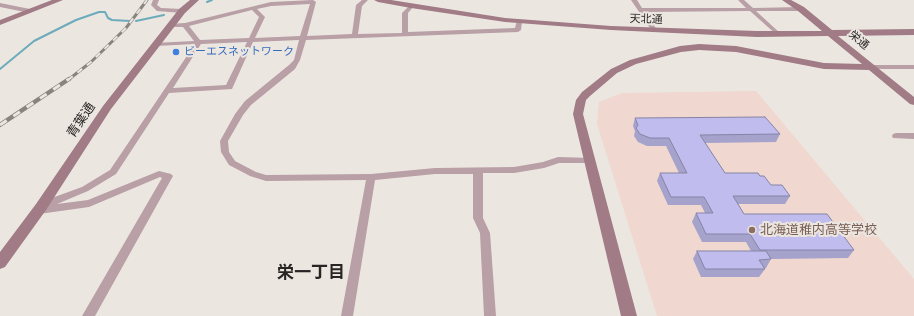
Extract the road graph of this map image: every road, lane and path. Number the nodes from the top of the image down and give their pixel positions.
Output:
1 (59, 0) edge
2 (156, 0) edge
3 (195, 0) edge
4 (365, 0) edge
5 (378, 0) edge
6 (634, 0) edge
7 (741, 0) edge
8 (786, 0) edge
9 (314, 1) edge
10 (0, 5) edge
11 (411, 6) junction
12 (253, 8) junction
13 (752, 9) junction
14 (801, 9) junction
15 (640, 10) junction
16 (30, 11) junction
17 (182, 11) junction
18 (519, 21) junction
19 (0, 23) edge
20 (171, 25) junction
21 (185, 25) junction
22 (654, 30) junction
23 (914, 32) edge
24 (405, 34) junction
25 (778, 34) junction
26 (832, 34) junction
27 (355, 36) junction
28 (303, 38) junction
29 (250, 41) junction
30 (199, 43) junction
31 (156, 44) junction
32 (872, 67) junction
33 (914, 68) edge
34 (167, 91) junction
35 (913, 100) edge
36 (896, 136) dead end
37 (914, 136) edge
38 (589, 160) junction
39 (478, 171) junction
40 (371, 177) junction
41 (40, 208) junction
42 (0, 263) edge
43 (88, 316) edge
44 (347, 316) edge
45 (490, 316) edge
46 (629, 316) edge

1 - 16 street
2 - 17 street
3 - 17 street, 青葉通
4 - 27 street
5 - 11 street, 天北通
6 - 15 street
7 - 13 street
8 - 14 street, 栄通
9 - 12 street
9 - 28 street
10 - 16 street
11 - 18 street, 天北通
11 - 24 street
12 - 21 street
12 - 29 street
13 - 14 street
13 - 15 street
13 - 25 street
14 - 26 street, 栄通
15 - 22 street
16 - 19 street
17 - 20 street, 青葉通
18 - 22 street, 天北通
18 - 24 street
20 - 21 street
20 - 31 street, 青葉通
21 - 30 street
22 - 25 street, 天北通
23 - 26 street, 天北通
24 - 27 street
25 - 26 street, 天北通
26 - 32 street, 栄通
27 - 28 street
28 - 29 street
28 - 40 street
29 - 30 street
29 - 34 street
30 - 31 street
30 - 34 street
31 - 41 street, 青葉通
32 - 33 street
32 - 35 street, 栄通
32 - 38 street
34 - 41 street
36 - 37 street
38 - 39 street
38 - 46 street
39 - 40 street
39 - 45 street
40 - 44 street
41 - 42 street, 青葉通
41 - 43 street

